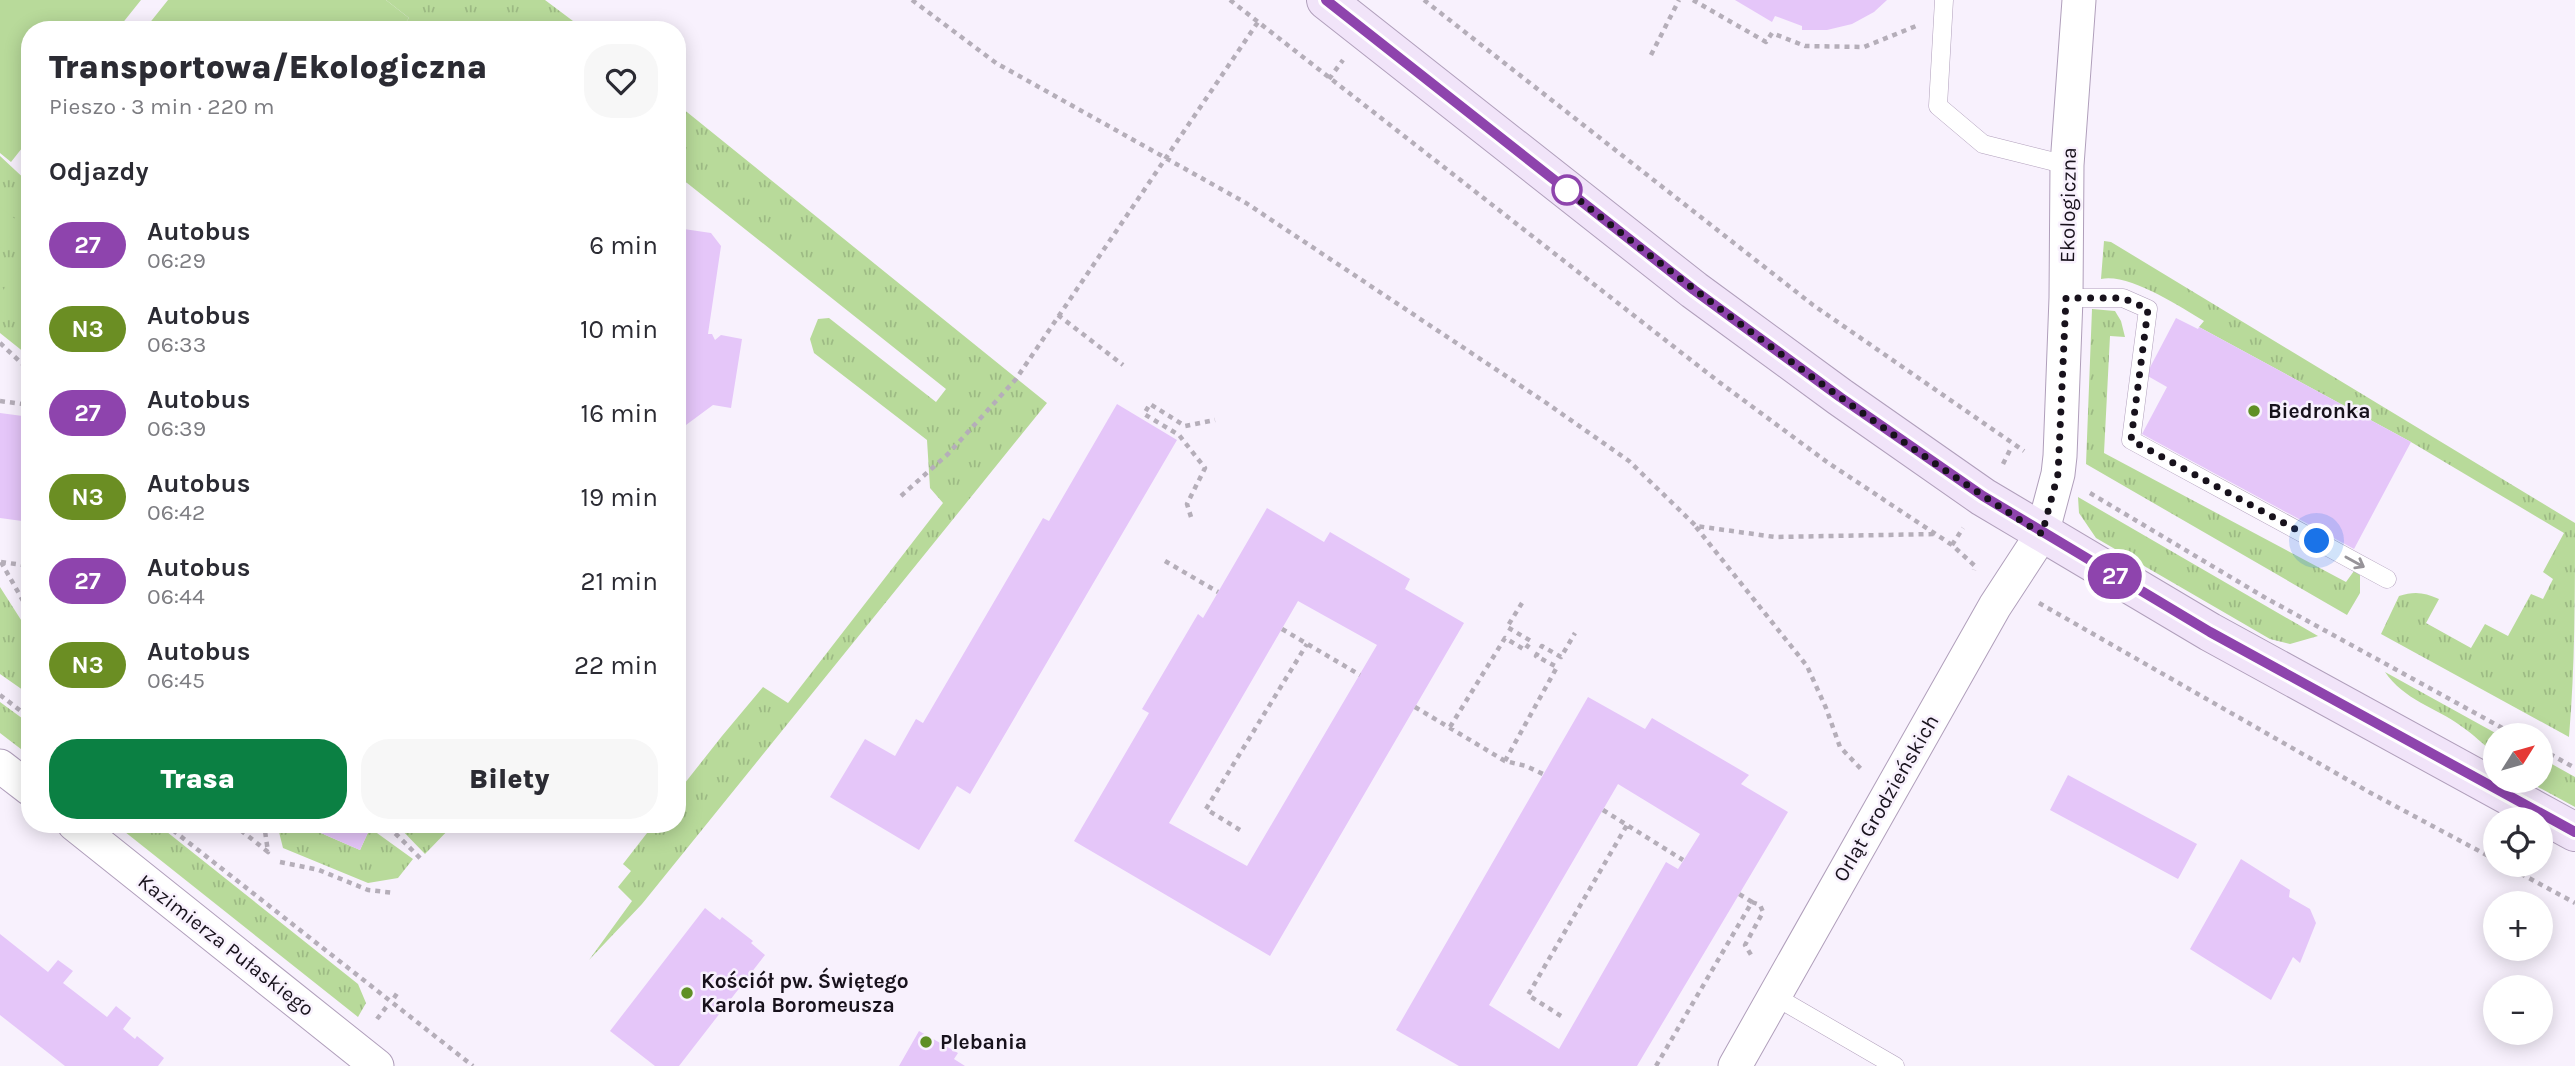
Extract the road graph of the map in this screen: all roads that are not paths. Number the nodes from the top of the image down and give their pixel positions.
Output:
1 (1326, 0) edge
2 (2079, 0) edge
3 (1943, 8) edge
4 (2067, 165) junction
5 (2066, 298) junction
6 (2042, 534) junction
7 (2387, 579) dead end
8 (0, 766) edge
9 (21, 782) edge
10 (2575, 832) edge
11 (85, 833) edge
12 (1776, 997) junction
13 (377, 1066) edge
14 (1735, 1066) edge
15 (1895, 1066) edge

1 - 6 street
2 - 4 street, Ekologiczna
3 - 4 lane
4 - 5 street, Ekologiczna
5 - 6 street, Ekologiczna
5 -> 7 lane
6 - 10 street
6 - 12 street, Orląt Grodzieńskich
8 - 9 street
11 - 13 street, Kazimierza Pułaskiego
12 - 14 street, Orląt Grodzieńskich
12 - 15 lane

